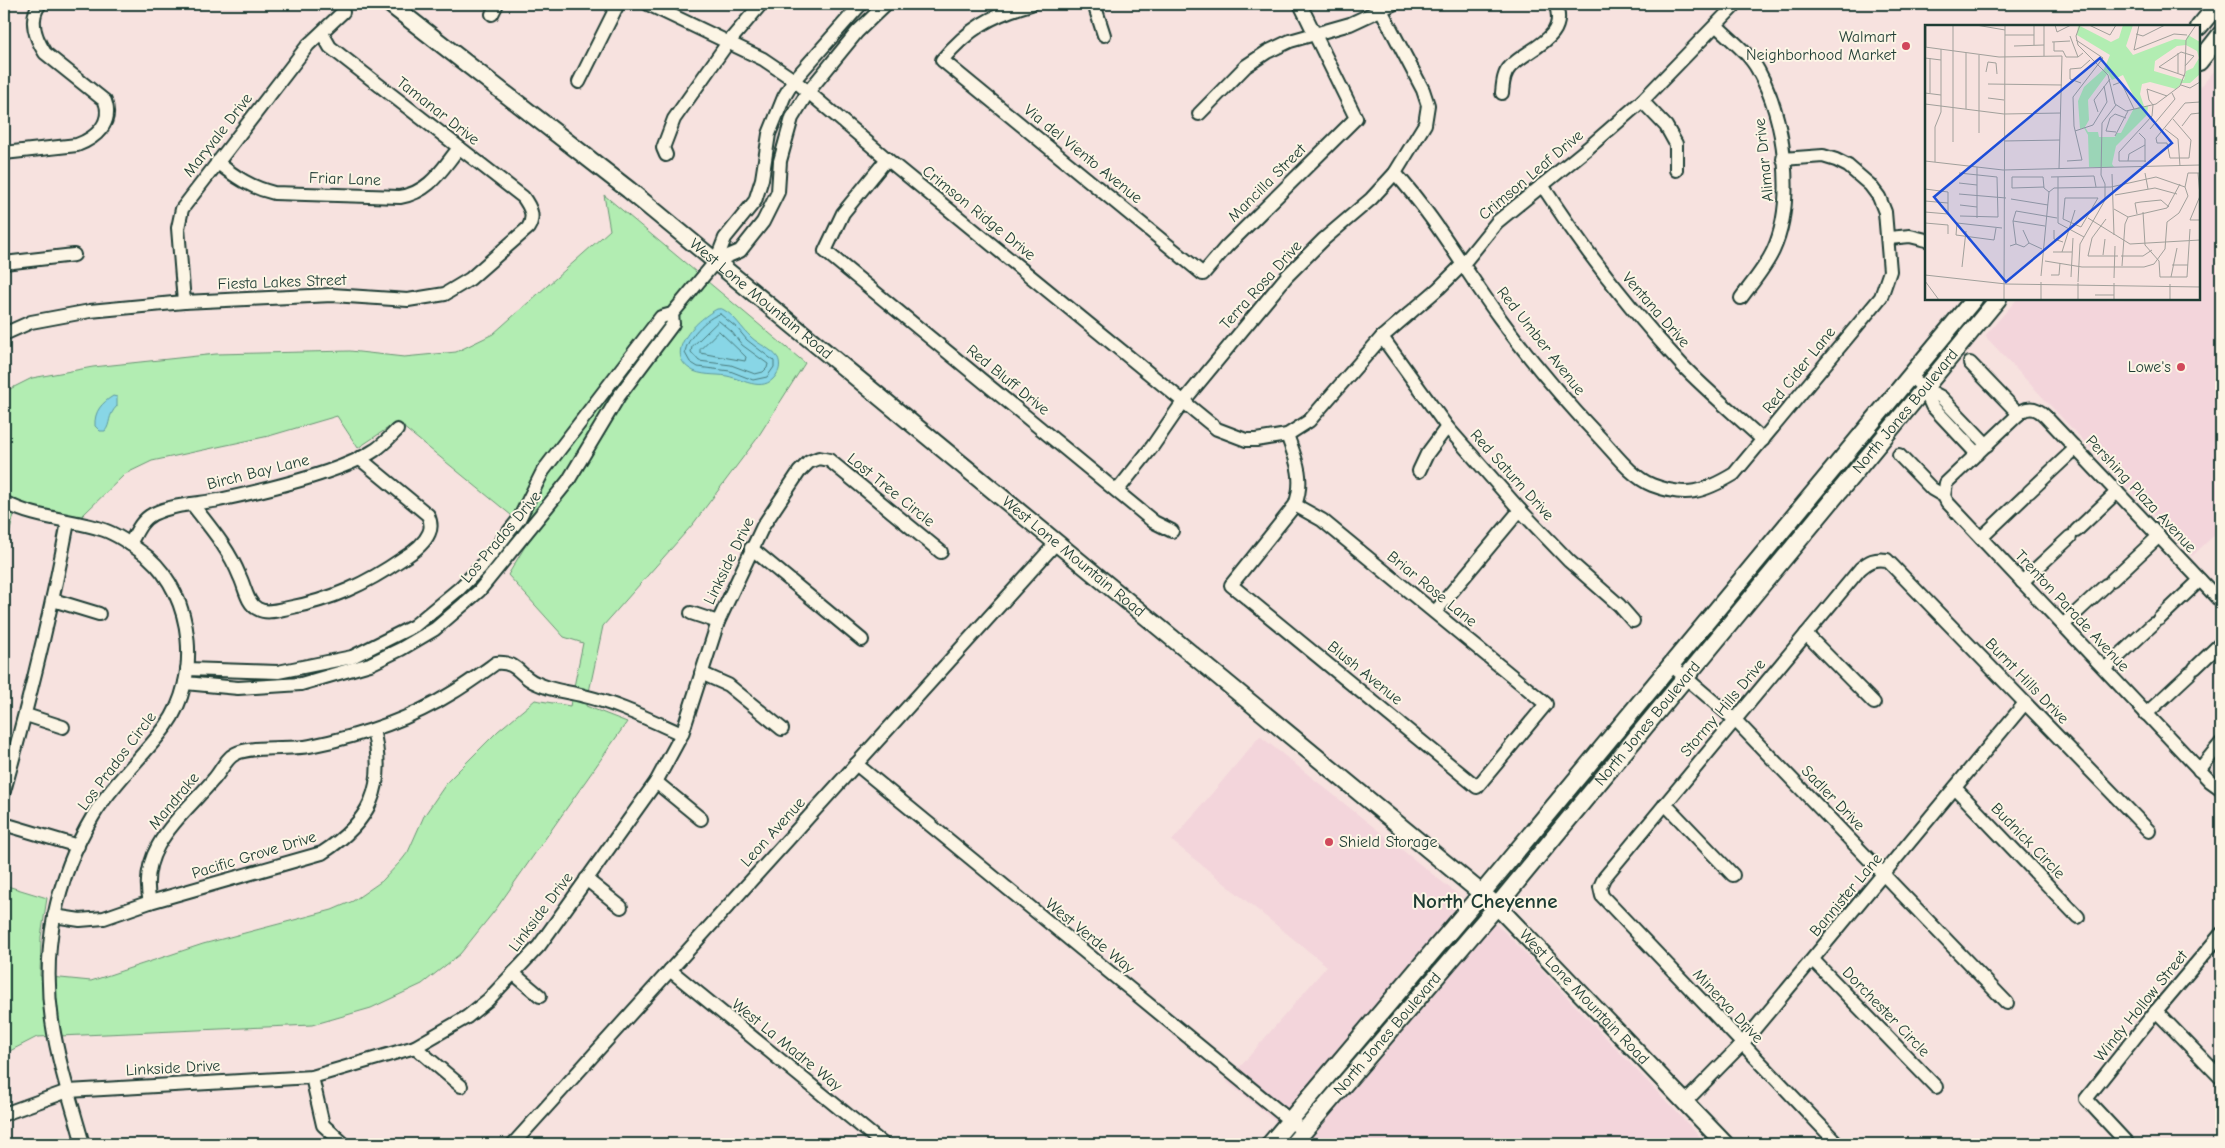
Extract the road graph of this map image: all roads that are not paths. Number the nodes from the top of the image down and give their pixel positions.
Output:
1 (40, 4) edge
2 (390, 4) edge
3 (618, 4) edge
4 (648, 4) edge
5 (761, 4) edge
6 (861, 4) edge
7 (886, 4) edge
8 (1031, 4) edge
9 (1094, 4) edge
10 (1300, 4) edge
11 (1393, 4) edge
12 (1555, 4) edge
13 (1736, 4) edge
14 (1379, 7) edge
15 (2214, 10) edge
16 (343, 12) dead end
17 (1717, 26) junction
18 (2200, 26) edge
19 (322, 33) junction
20 (1315, 34) junction
21 (2221, 34) edge
22 (1104, 36) dead end
23 (727, 44) junction
24 (2200, 61) edge
25 (794, 80) junction
26 (579, 82) dead end
27 (808, 92) junction
28 (1502, 93) dead end
29 (1642, 101) junction
30 (1199, 114) dead end
31 (459, 148) junction
32 (4, 153) edge
33 (666, 155) dead end
34 (887, 159) junction
35 (1783, 159) junction
36 (217, 162) junction
37 (1676, 170) dead end
38 (1395, 173) junction
39 (1542, 185) junction
40 (532, 215) joint
41 (1888, 238) junction
42 (1925, 240) edge
43 (74, 255) dead end
44 (716, 261) junction
45 (4, 263) edge
46 (1463, 264) junction
47 (1203, 274) joint
48 (1741, 298) dead end
49 (1973, 300) edge
50 (1997, 300) edge
51 (184, 302) junction
52 (672, 314) junction
53 (4, 334) edge
54 (1382, 337) junction
55 (1970, 363) dead end
56 (1910, 376) junction
57 (1924, 388) junction
58 (1183, 402) junction
59 (2019, 414) junction
60 (1447, 428) junction
61 (397, 430) dead end
62 (1286, 435) junction
63 (1763, 440) junction
64 (1987, 445) junction
65 (2076, 448) junction
66 (1977, 454) junction
67 (1899, 455) dead end
68 (359, 458) junction
69 (818, 458) joint
70 (1419, 471) dead end
71 (1117, 490) junction
72 (2117, 492) junction
73 (1691, 493) joint
74 (1944, 496) junction
75 (4, 502) edge
76 (192, 504) junction
77 (1295, 505) junction
78 (1520, 510) junction
79 (68, 522) junction
80 (1172, 531) dead end
81 (2159, 536) junction
82 (1981, 538) junction
83 (1057, 542) junction
84 (130, 544) junction
85 (751, 548) junction
86 (941, 552) dead end
87 (1878, 559) joint
88 (2200, 580) junction
89 (2022, 582) junction
90 (53, 600) junction
91 (2221, 602) edge
92 (1435, 612) junction
93 (691, 613) dead end
94 (99, 614) dead end
95 (1633, 621) dead end
96 (718, 622) junction
97 (2063, 625) junction
98 (1806, 634) junction
99 (862, 640) dead end
100 (2221, 643) edge
101 (1671, 665) junction
102 (187, 669) junction
103 (2105, 669) junction
104 (701, 673) junction
105 (1686, 678) junction
106 (185, 684) junction
107 (1874, 703) dead end
108 (2026, 703) junction
109 (1546, 704) joint
110 (2146, 714) junction
111 (26, 715) junction
112 (1735, 720) junction
113 (63, 727) dead end
114 (782, 729) dead end
115 (373, 730) junction
116 (682, 734) junction
117 (2221, 743) edge
118 (856, 764) junction
119 (2199, 770) junction
120 (656, 782) junction
121 (1955, 788) junction
122 (2221, 789) edge
123 (4, 791) edge
124 (1665, 804) junction
125 (701, 819) dead end
126 (4, 824) edge
127 (2149, 831) dead end
128 (78, 846) junction
129 (1884, 874) junction
130 (1733, 875) dead end
131 (586, 879) junction
132 (1600, 887) joint
133 (1482, 894) junction
134 (150, 902) junction
135 (1497, 906) junction
136 (620, 907) dead end
137 (54, 916) junction
138 (2078, 917) dead end
139 (2221, 934) edge
140 (1813, 960) junction
141 (670, 970) junction
142 (514, 974) junction
143 (540, 996) dead end
144 (2007, 1002) dead end
145 (2156, 1011) junction
146 (1742, 1044) junction
147 (415, 1048) junction
148 (312, 1077) junction
149 (2221, 1078) edge
150 (461, 1086) dead end
151 (1936, 1087) dead end
152 (68, 1091) junction
153 (1685, 1102) junction
154 (4, 1114) edge
155 (1290, 1121) junction
156 (1298, 1138) edge
157 (83, 1144) edge
158 (344, 1144) edge
159 (513, 1144) edge
160 (883, 1144) edge
161 (1270, 1144) edge
162 (1725, 1144) edge
163 (1838, 1144) edge
164 (2128, 1144) edge

1 - 32 street
2 - 44 main road, West Lone Mountain Road
3 - 26 street
4 - 23 street, Crimson Ridge Drive
5 - 23 street
6 - 25 street
7 - 27 street
8 - 47 street, Via del Viento Avenue
9 - 22 street
10 - 20 street
11 - 14 street
12 - 28 street
13 - 17 street, Crimson Leaf Drive
14 - 20 street
14 - 38 street, Terra Rosa Drive
15 - 18 main road
16 - 19 street, Maryvale Drive
17 - 29 street, Crimson Leaf Drive
17 - 35 street, Alimar Drive
19 - 31 street, Tamanar Drive
19 - 36 street, Maryvale Drive
20 - 30 street
20 - 47 street, Mancilla Street
21 - 24 main road
23 - 25 street, Crimson Ridge Drive
23 - 33 street
25 - 27 street, Crimson Ridge Drive
25 - 44 street
27 - 34 street, Crimson Ridge Drive
27 - 44 street
29 - 37 street
29 - 39 street, Crimson Leaf Drive
31 - 36 street, Friar Lane
31 - 40 street, Tamanar Drive
34 - 58 street, Crimson Ridge Drive
34 - 71 street, Red Bluff Drive
35 - 41 street, Red Cider Lane
35 - 48 street, Alimar Drive
36 - 51 street, Maryvale Drive
38 - 46 street, Red Umber Avenue
38 - 58 street, Terra Rosa Drive
39 - 46 street, Crimson Leaf Drive
39 - 63 street, Ventana Drive
40 - 51 street, Fiesta Lakes Street
41 - 42 street
41 - 63 street, Red Cider Lane
43 - 45 street
44 - 52 street, Los Prados Drive
44 - 83 main road, West Lone Mountain Road
46 - 54 street, Crimson Leaf Drive
46 - 73 street, Red Umber Avenue
49 - 56 main road, North Jones Boulevard
50 - 57 main road, North Jones Boulevard
51 - 53 street, Fiesta Lakes Street
52 - 102 street, Los Prados Drive
52 - 106 street, Los Prados Drive
54 - 60 street, Red Saturn Drive
54 - 62 street, Crimson Leaf Drive
55 - 59 street
56 - 57 street
56 - 101 main road, North Jones Boulevard
57 - 64 street
57 - 66 street
57 - 105 main road, North Jones Boulevard
58 - 62 street, Crimson Ridge Drive
58 - 71 street, Terra Rosa Drive
59 - 64 street
59 - 65 street, Pershing Plaza Avenue
60 - 70 street
60 - 78 street, Red Saturn Drive
61 - 68 street, Birch Bay Lane
62 - 77 street
63 - 73 street, Red Cider Lane
64 - 66 street
65 - 72 street, Pershing Plaza Avenue
65 - 82 street
66 - 74 street
67 - 74 street, Trenton Parade Avenue
68 - 76 street, Birch Bay Lane
68 - 76 street
69 - 85 street, Linkside Drive
69 - 86 street, Lost Tree Circle
71 - 80 street, Red Bluff Drive
72 - 81 street, Pershing Plaza Avenue
72 - 89 street
74 - 82 street, Trenton Parade Avenue
75 - 79 street, Los Prados Circle
76 - 84 street, Birch Bay Lane
77 - 92 street, Briar Rose Lane
77 - 109 street, Blush Avenue
78 - 92 street
78 - 95 street, Red Saturn Drive
79 - 84 street, Los Prados Circle
79 - 90 street
81 - 88 street, Pershing Plaza Avenue
81 - 97 street
82 - 89 street, Trenton Parade Avenue
83 - 118 street, Leon Avenue
83 - 133 main road, West Lone Mountain Road
84 - 102 street, Los Prados Circle
85 - 96 street, Linkside Drive
85 - 99 street
87 - 98 street, Stormy Hills Drive
87 - 108 street, Burnt Hills Drive
88 - 91 street, Pershing Plaza Avenue
88 - 103 street
89 - 97 street, Trenton Parade Avenue
90 - 94 street
90 - 111 street
92 - 109 street, Briar Rose Lane
93 - 96 street
96 - 104 street, Linkside Drive
97 - 103 street, Trenton Parade Avenue
98 - 107 street
98 - 112 street, Stormy Hills Drive
100 - 110 street
101 - 105 street, Sadler Drive
101 - 133 main road, North Jones Boulevard
102 - 106 street, Los Prados Circle
103 - 110 street, Trenton Parade Avenue
104 - 114 street
104 - 116 street, Linkside Drive
105 - 112 street, Sadler Drive
105 - 135 main road, North Jones Boulevard
106 - 128 street, Los Prados Circle
108 - 121 street, Bannister Lane
108 - 127 street, Burnt Hills Drive
110 - 119 street, Trenton Parade Avenue
111 - 113 street
111 - 123 street
112 - 124 street, Stormy Hills Drive
112 - 129 street, Sadler Drive
115 - 116 street
115 - 134 street, Mandrake
115 - 134 street, Pacific Grove Drive
116 - 120 street, Linkside Drive
117 - 119 street
118 - 141 street, Leon Avenue
118 - 155 street, West Verde Way
119 - 122 street, Trenton Parade Avenue
120 - 125 street
120 - 131 street, Linkside Drive
121 - 129 street, Bannister Lane
121 - 138 street, Budnick Circle
124 - 130 street
124 - 132 street, Stormy Hills Drive
126 - 128 street
128 - 137 street, Los Prados Circle
129 - 140 street, Bannister Lane
129 - 144 street, Sadler Drive
131 - 136 street
131 - 142 street, Linkside Drive
132 - 146 street, Minerva Drive
133 - 135 main road, West Lone Mountain Road
133 - 155 main road, North Jones Boulevard
134 - 137 street, Pacific Grove Drive
135 - 153 main road, West Lone Mountain Road
135 - 156 main road, North Jones Boulevard
137 - 152 street, Los Prados Circle
139 - 145 street, Windy Hollow Street
140 - 146 street, Bannister Lane
140 - 151 street, Dorchester Circle
141 - 159 street, Leon Avenue
141 - 160 street, West La Madre Way
142 - 143 street
142 - 147 street, Linkside Drive
145 - 149 street
145 - 164 street, Windy Hollow Street
146 - 153 street, Bannister Lane
146 - 163 street, Minerva Drive
147 - 148 street, Linkside Drive
147 - 150 street
148 - 152 street, Linkside Drive
148 - 158 street
152 - 154 street, Linkside Drive
152 - 157 street, Los Prados Circle
153 - 162 main road, West Lone Mountain Road
155 - 156 street, West Verde Way
155 - 161 main road, North Jones Boulevard

